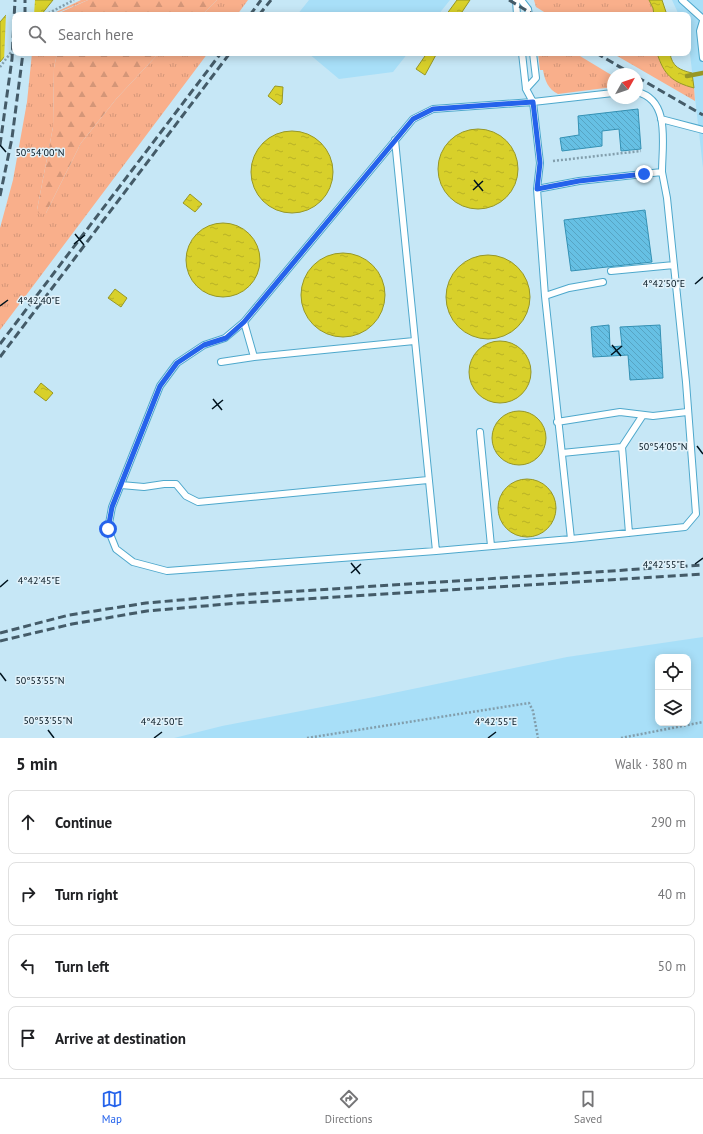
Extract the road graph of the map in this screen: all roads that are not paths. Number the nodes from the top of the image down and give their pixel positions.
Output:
1 (516, 0) edge
2 (521, 0) edge
3 (682, 0) edge
4 (517, 12) edge
5 (528, 12) edge
6 (703, 21) edge
7 (522, 56) edge
8 (533, 56) edge
9 (703, 58) edge
10 (526, 89) junction
11 (643, 93) edge
12 (607, 94) edge
13 (533, 102) junction
14 (661, 119) junction
15 (703, 130) edge
16 (395, 140) junction
17 (662, 172) junction
18 (537, 189) junction
19 (674, 265) junction
20 (611, 271) dead end
21 (603, 282) dead end
22 (545, 296) junction
23 (244, 322) junction
24 (414, 342) junction
25 (254, 357) junction
26 (221, 362) dead end
27 (687, 412) junction
28 (643, 415) junction
29 (557, 422) junction
30 (480, 432) dead end
31 (622, 447) junction
32 (562, 454) junction
33 (428, 480) junction
34 (121, 484) junction
35 (629, 533) junction
36 (571, 538) junction
37 (491, 546) junction
38 (436, 551) junction

1 - 4 lane
2 - 5 lane
3 - 6 lane
6 - 9 lane
7 - 10 lane
8 - 10 lane
10 - 13 lane
11 - 14 lane
12 - 13 lane
13 - 16 lane
13 - 18 lane
14 - 15 lane
14 - 17 lane
16 - 23 lane
16 - 24 lane
17 - 18 lane
17 - 19 lane
18 - 22 lane
19 - 20 lane
19 - 27 lane
21 - 22 lane
22 - 29 lane
23 - 25 lane
23 - 34 lane
24 - 25 lane
24 - 33 lane
25 - 26 lane
27 - 28 lane
27 - 35 lane
28 - 29 lane
28 - 31 lane
29 - 32 lane
30 - 37 lane
31 - 32 lane
31 - 35 lane
32 - 36 lane
33 - 34 lane
33 - 38 lane
34 - 38 lane
35 - 36 lane
36 - 37 lane
37 - 38 lane

